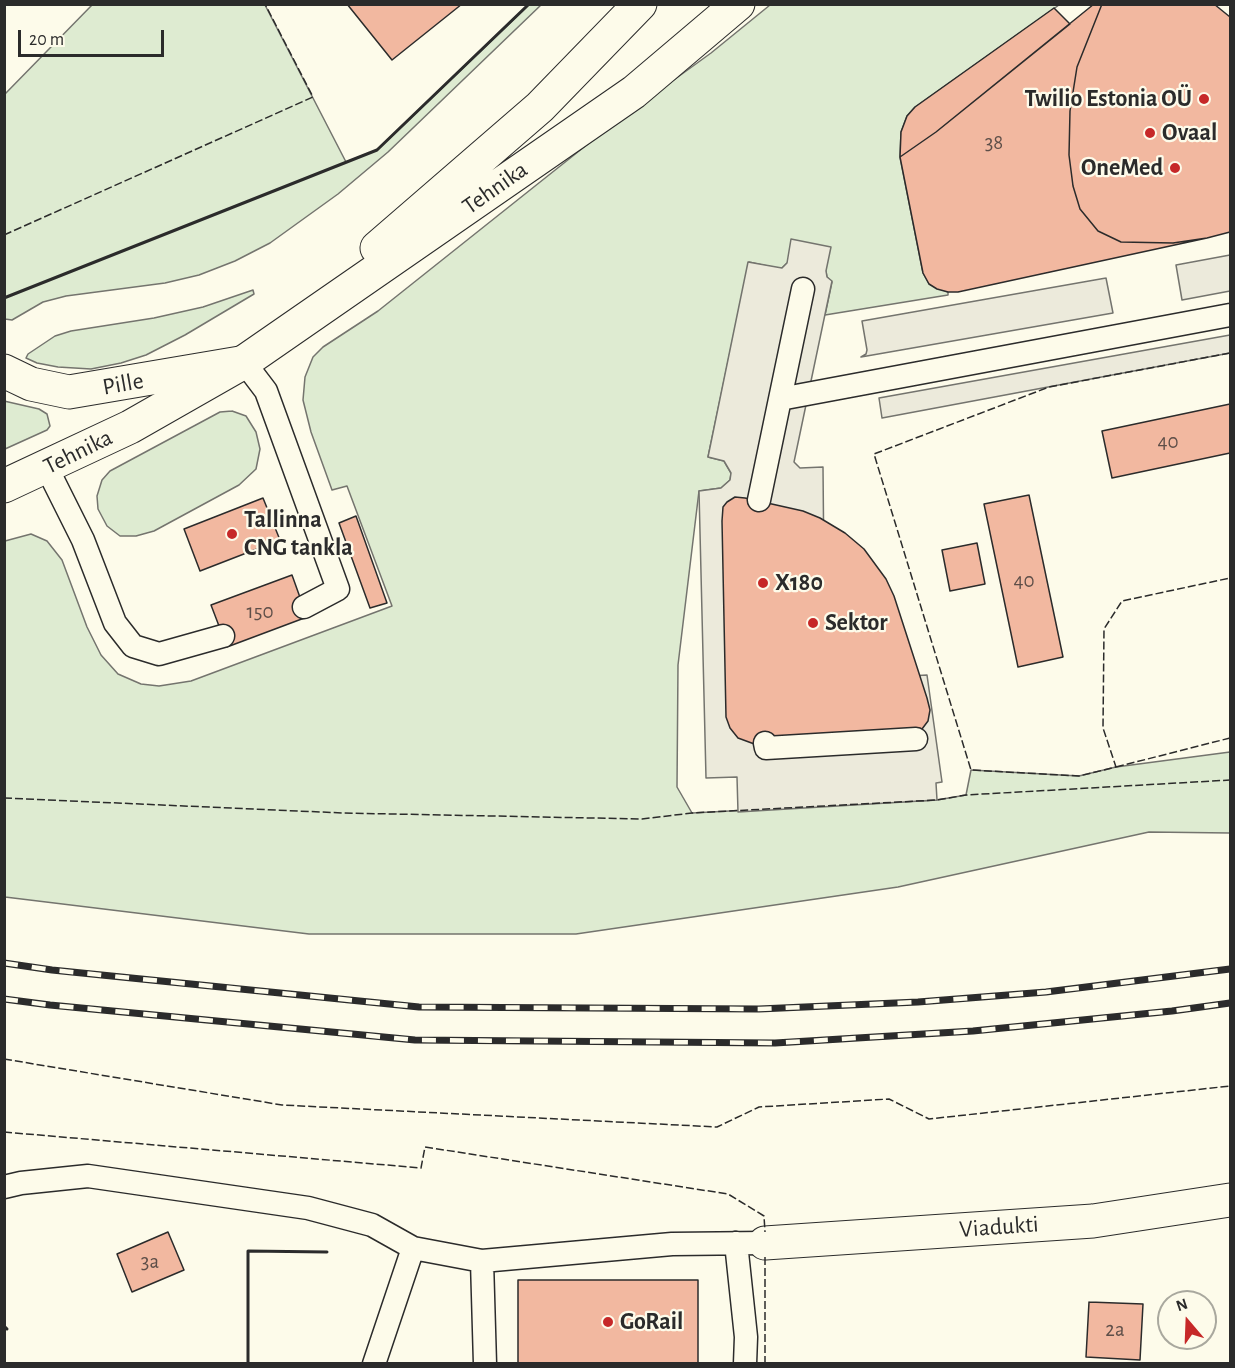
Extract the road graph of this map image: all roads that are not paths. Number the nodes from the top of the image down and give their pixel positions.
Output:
1 (640, 4) edge
2 (738, 4) edge
3 (803, 289) dead end
4 (1230, 315) edge
5 (244, 362) junction
6 (4, 371) edge
7 (780, 399) junction
8 (46, 468) junction
9 (4, 486) edge
10 (759, 500) dead end
11 (303, 607) dead end
12 (223, 636) dead end
13 (916, 738) dead end
14 (765, 743) dead end
15 (4, 1187) edge
16 (1230, 1200) edge
17 (751, 1243) junction
18 (413, 1248) junction
19 (482, 1261) junction
20 (374, 1364) edge
21 (484, 1364) edge
22 (745, 1364) edge

1 - 5 main road, Tehnika
2 - 5 main road, Tehnika
3 - 7 lane
4 - 7 lane
5 - 6 main road, Pille
5 - 8 main road, Tehnika
5 - 11 lane
7 - 10 lane
8 - 9 main road, Tehnika
8 - 12 lane
13 - 14 lane
15 - 18 lane
16 - 17 main road, Viadukti
17 - 19 lane
17 - 22 lane
18 - 19 lane
18 - 20 lane
19 - 21 lane

